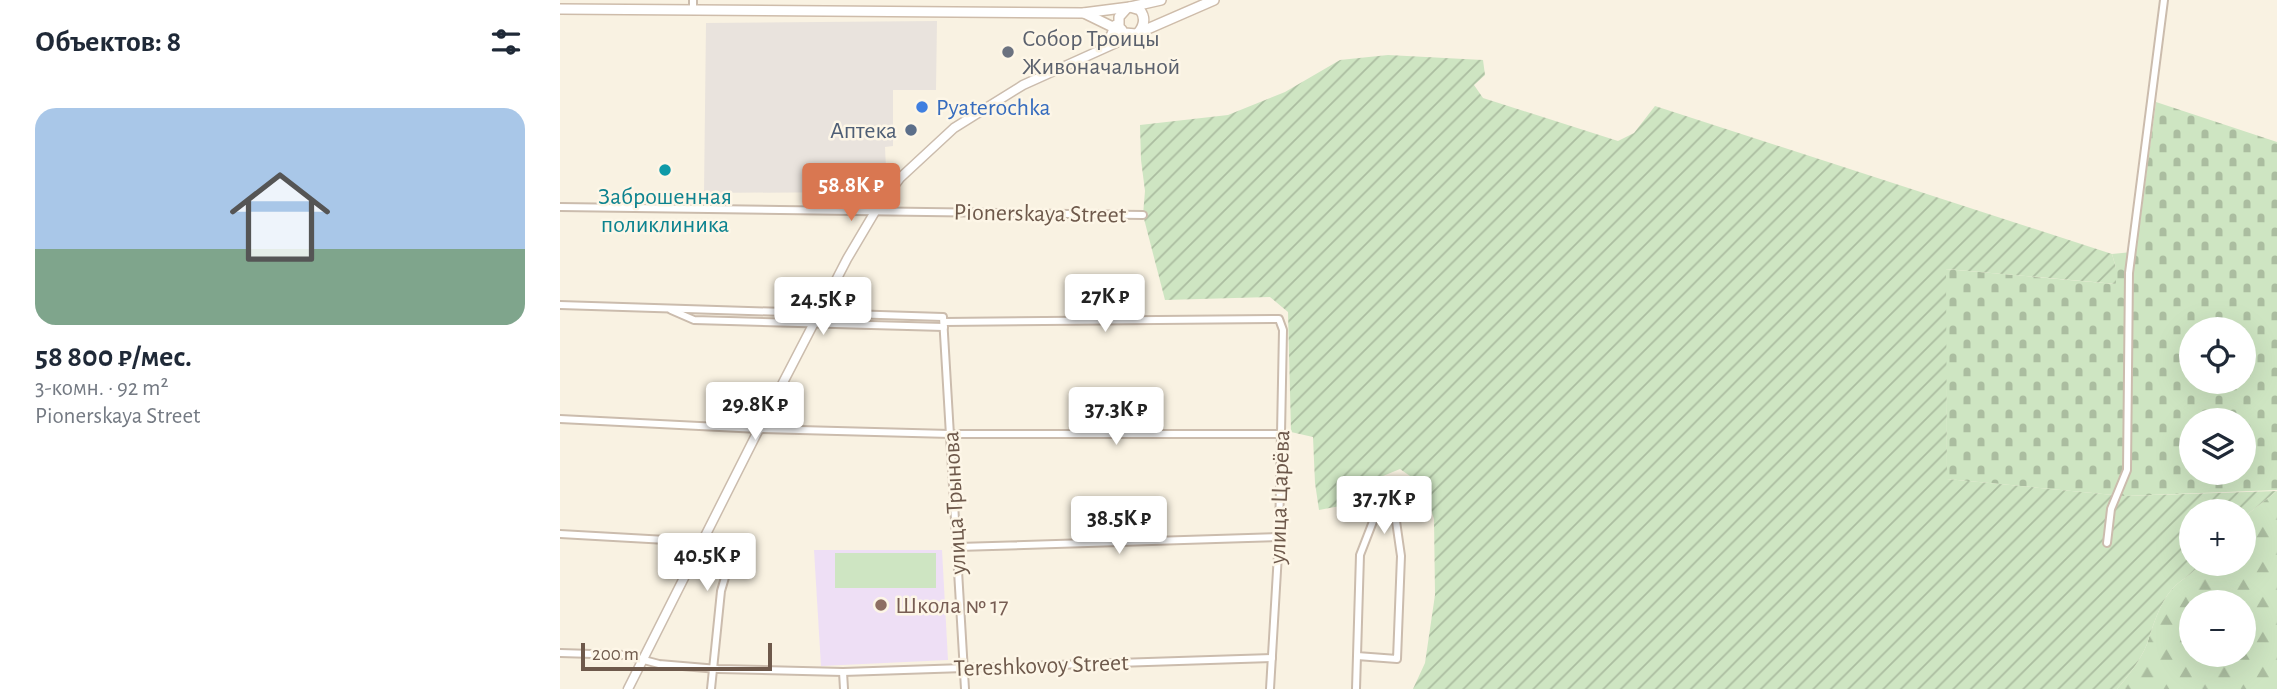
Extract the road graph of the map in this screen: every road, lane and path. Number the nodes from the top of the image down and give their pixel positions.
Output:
1 (1161, 0) edge
2 (1214, 0) edge
3 (2164, 0) edge
4 (693, 4) edge
5 (857, 5) edge
6 (1128, 8) junction
7 (560, 9) edge
8 (1083, 13) junction
9 (1118, 29) junction
10 (1137, 34) junction
11 (1095, 52) junction
12 (560, 207) edge
13 (876, 210) junction
14 (1143, 215) dead end
15 (560, 305) edge
16 (666, 308) junction
17 (818, 314) junction
18 (944, 322) junction
19 (813, 325) junction
20 (560, 419) edge
21 (759, 429) junction
22 (950, 434) junction
23 (1281, 434) junction
24 (560, 534) edge
25 (1279, 537) junction
26 (702, 542) junction
27 (2107, 543) dead end
28 (958, 547) junction
29 (749, 554) dead end
30 (560, 653) edge
31 (1357, 656) junction
32 (1272, 658) junction
33 (643, 660) junction
34 (713, 667) junction
35 (964, 667) junction
36 (843, 672) junction
37 (628, 689) edge
38 (711, 689) edge
39 (844, 689) edge
40 (965, 689) edge
41 (1270, 689) edge
42 (1356, 689) edge

1 - 6 main road
2 - 10 main road
3 - 27 street
4 - 5 main road
4 - 7 main road
5 - 8 main road
6 - 8 main road
6 - 9 main road
6 - 10 main road
8 - 9 main road
9 - 10 main road
9 - 11 street
10 - 11 street
11 - 13 street
12 - 13 street, Pionerskaya Street
13 - 14 street, Pionerskaya Street
13 - 17 street
15 - 16 street
16 - 17 street
16 - 19 street
17 - 18 street
17 - 19 street
18 - 19 street
18 - 22 street, улица Трынова
18 - 23 street, улица Царёва
19 - 21 street
20 - 21 street
21 - 22 street
21 - 26 street
22 - 23 street
22 - 28 street, улица Трынова
23 - 25 street, улица Царёва
24 - 26 street
25 - 28 street
25 - 32 street, улица Царёва
26 - 33 street
28 - 35 street, улица Трынова
29 - 34 street
30 - 33 street, Tereshkovoy Street
31 - 31 street
31 - 42 street
32 - 35 street, Tereshkovoy Street
32 - 41 street, улица Царёва
33 - 34 street, Tereshkovoy Street
33 - 37 street
34 - 36 street, Tereshkovoy Street
34 - 38 street
35 - 36 street, Tereshkovoy Street
35 - 40 street, улица Трынова
36 - 39 street

